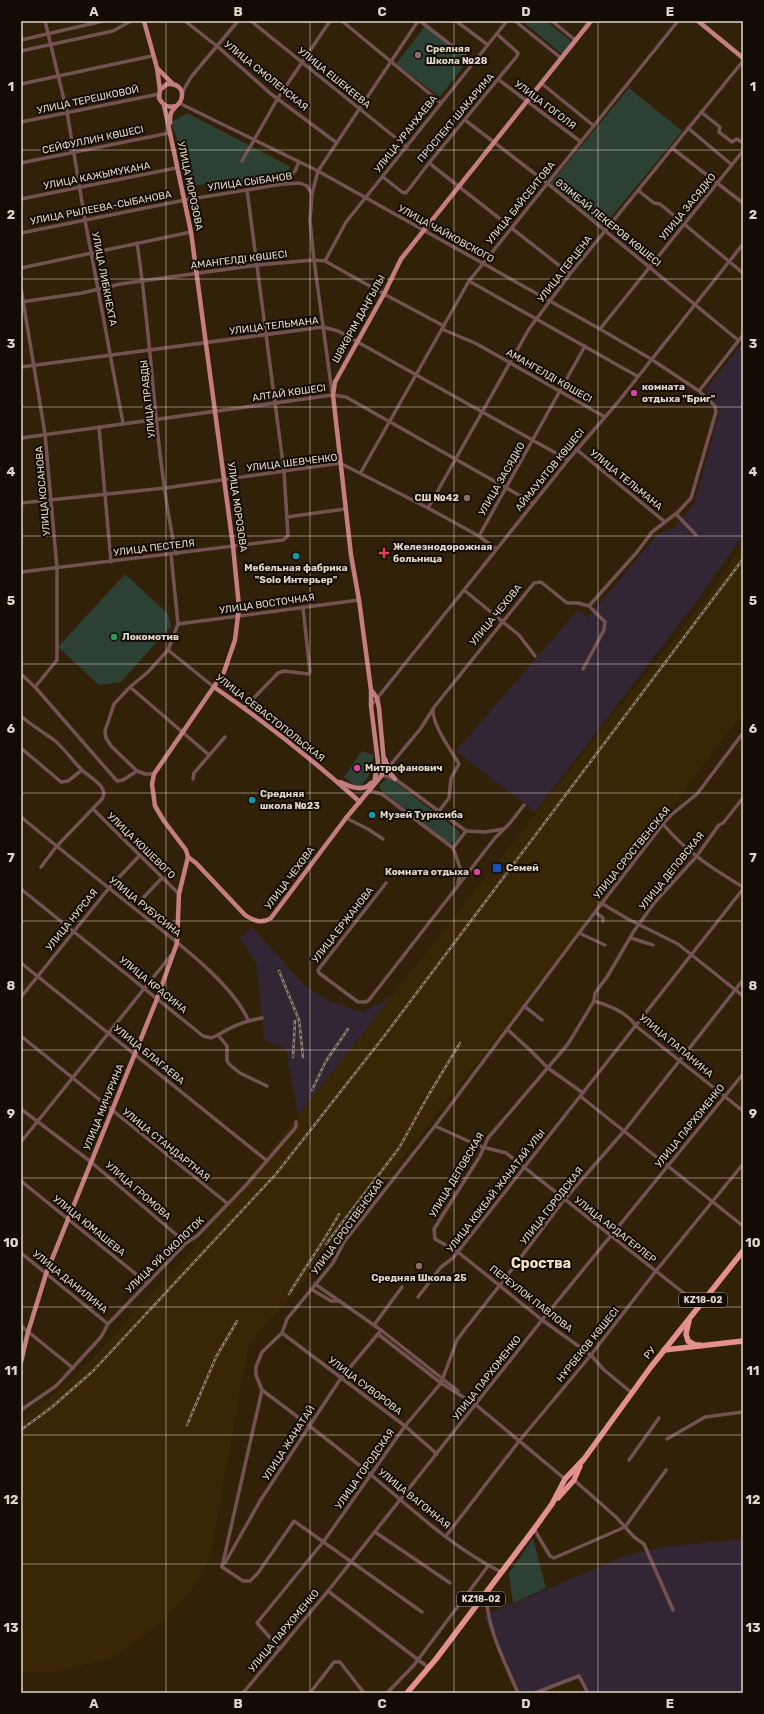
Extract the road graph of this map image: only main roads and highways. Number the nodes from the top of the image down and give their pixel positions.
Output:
1 (144, 21) edge
2 (591, 21) edge
3 (698, 21) edge
4 (743, 58) edge
5 (157, 68) junction
6 (172, 84) junction
7 (160, 92) junction
8 (164, 105) junction
9 (177, 105) junction
10 (169, 131) junction
11 (214, 687) junction
12 (371, 690) junction
13 (384, 754) junction
14 (382, 775) joint
15 (395, 779) road end
16 (337, 781) junction
17 (374, 781) junction
18 (360, 802) junction
19 (188, 857) junction
20 (743, 1251) edge
21 (695, 1310) junction
22 (743, 1341) edge
23 (710, 1345) junction
24 (679, 1349) junction
25 (664, 1350) junction
26 (21, 1362) edge
27 (650, 1368) junction
28 (573, 1477) junction
29 (565, 1480) junction
30 (569, 1486) junction
31 (552, 1504) junction
32 (407, 1693) edge

1 - 5 main road
2 - 12 main road, ШӘКӘРІМ ДАҢҒЫЛЫ
3 - 4 main road
5 - 6 main road
5 - 7 main road
6 - 7 main road
6 - 9 main road
7 - 8 main road
8 - 9 main road
8 - 10 main road, УЛИЦА МОРОЗОВА
9 - 10 main road, УЛИЦА МОРОЗОВА
10 - 11 main road, УЛИЦА МОРОЗОВА
11 - 16 main road, УЛИЦА СЕВАСТОПОЛЬСКАЯ
11 - 19 main road, УЛИЦА МОРОЗОВА
12 - 13 main road, ШӘКӘРІМ ДАҢҒЫЛЫ
12 - 17 main road, ШӘКӘРІМ ДАҢҒЫЛЫ
13 - 14 main road, ШӘКӘРІМ ДАҢҒЫЛЫ
13 - 15 main road
14 - 17 main road, УЛИЦА ЧЕХОВА
16 - 17 main road
16 - 18 main road, УЛИЦА СЕВАСТОПОЛЬСКАЯ
17 - 18 main road, УЛИЦА ЧЕХОВА
18 - 19 main road, УЛИЦА ЧЕХОВА
19 - 26 main road, УЛИЦА МИЧУРИНА
20 - 21 highway, KZ18-02
21 - 23 highway
21 - 25 highway, KZ18-02
22 - 23 highway
23 - 24 highway
24 - 25 highway
24 - 27 highway
25 - 27 highway, РУ / KZ18-02
27 - 28 highway, KZ18-02
28 - 29 highway, KZ18-02
28 - 30 highway, KZ18-02
29 - 30 highway
29 - 31 highway, KZ18-02
30 - 31 highway, KZ18-02
31 - 32 highway, KZ18-02

